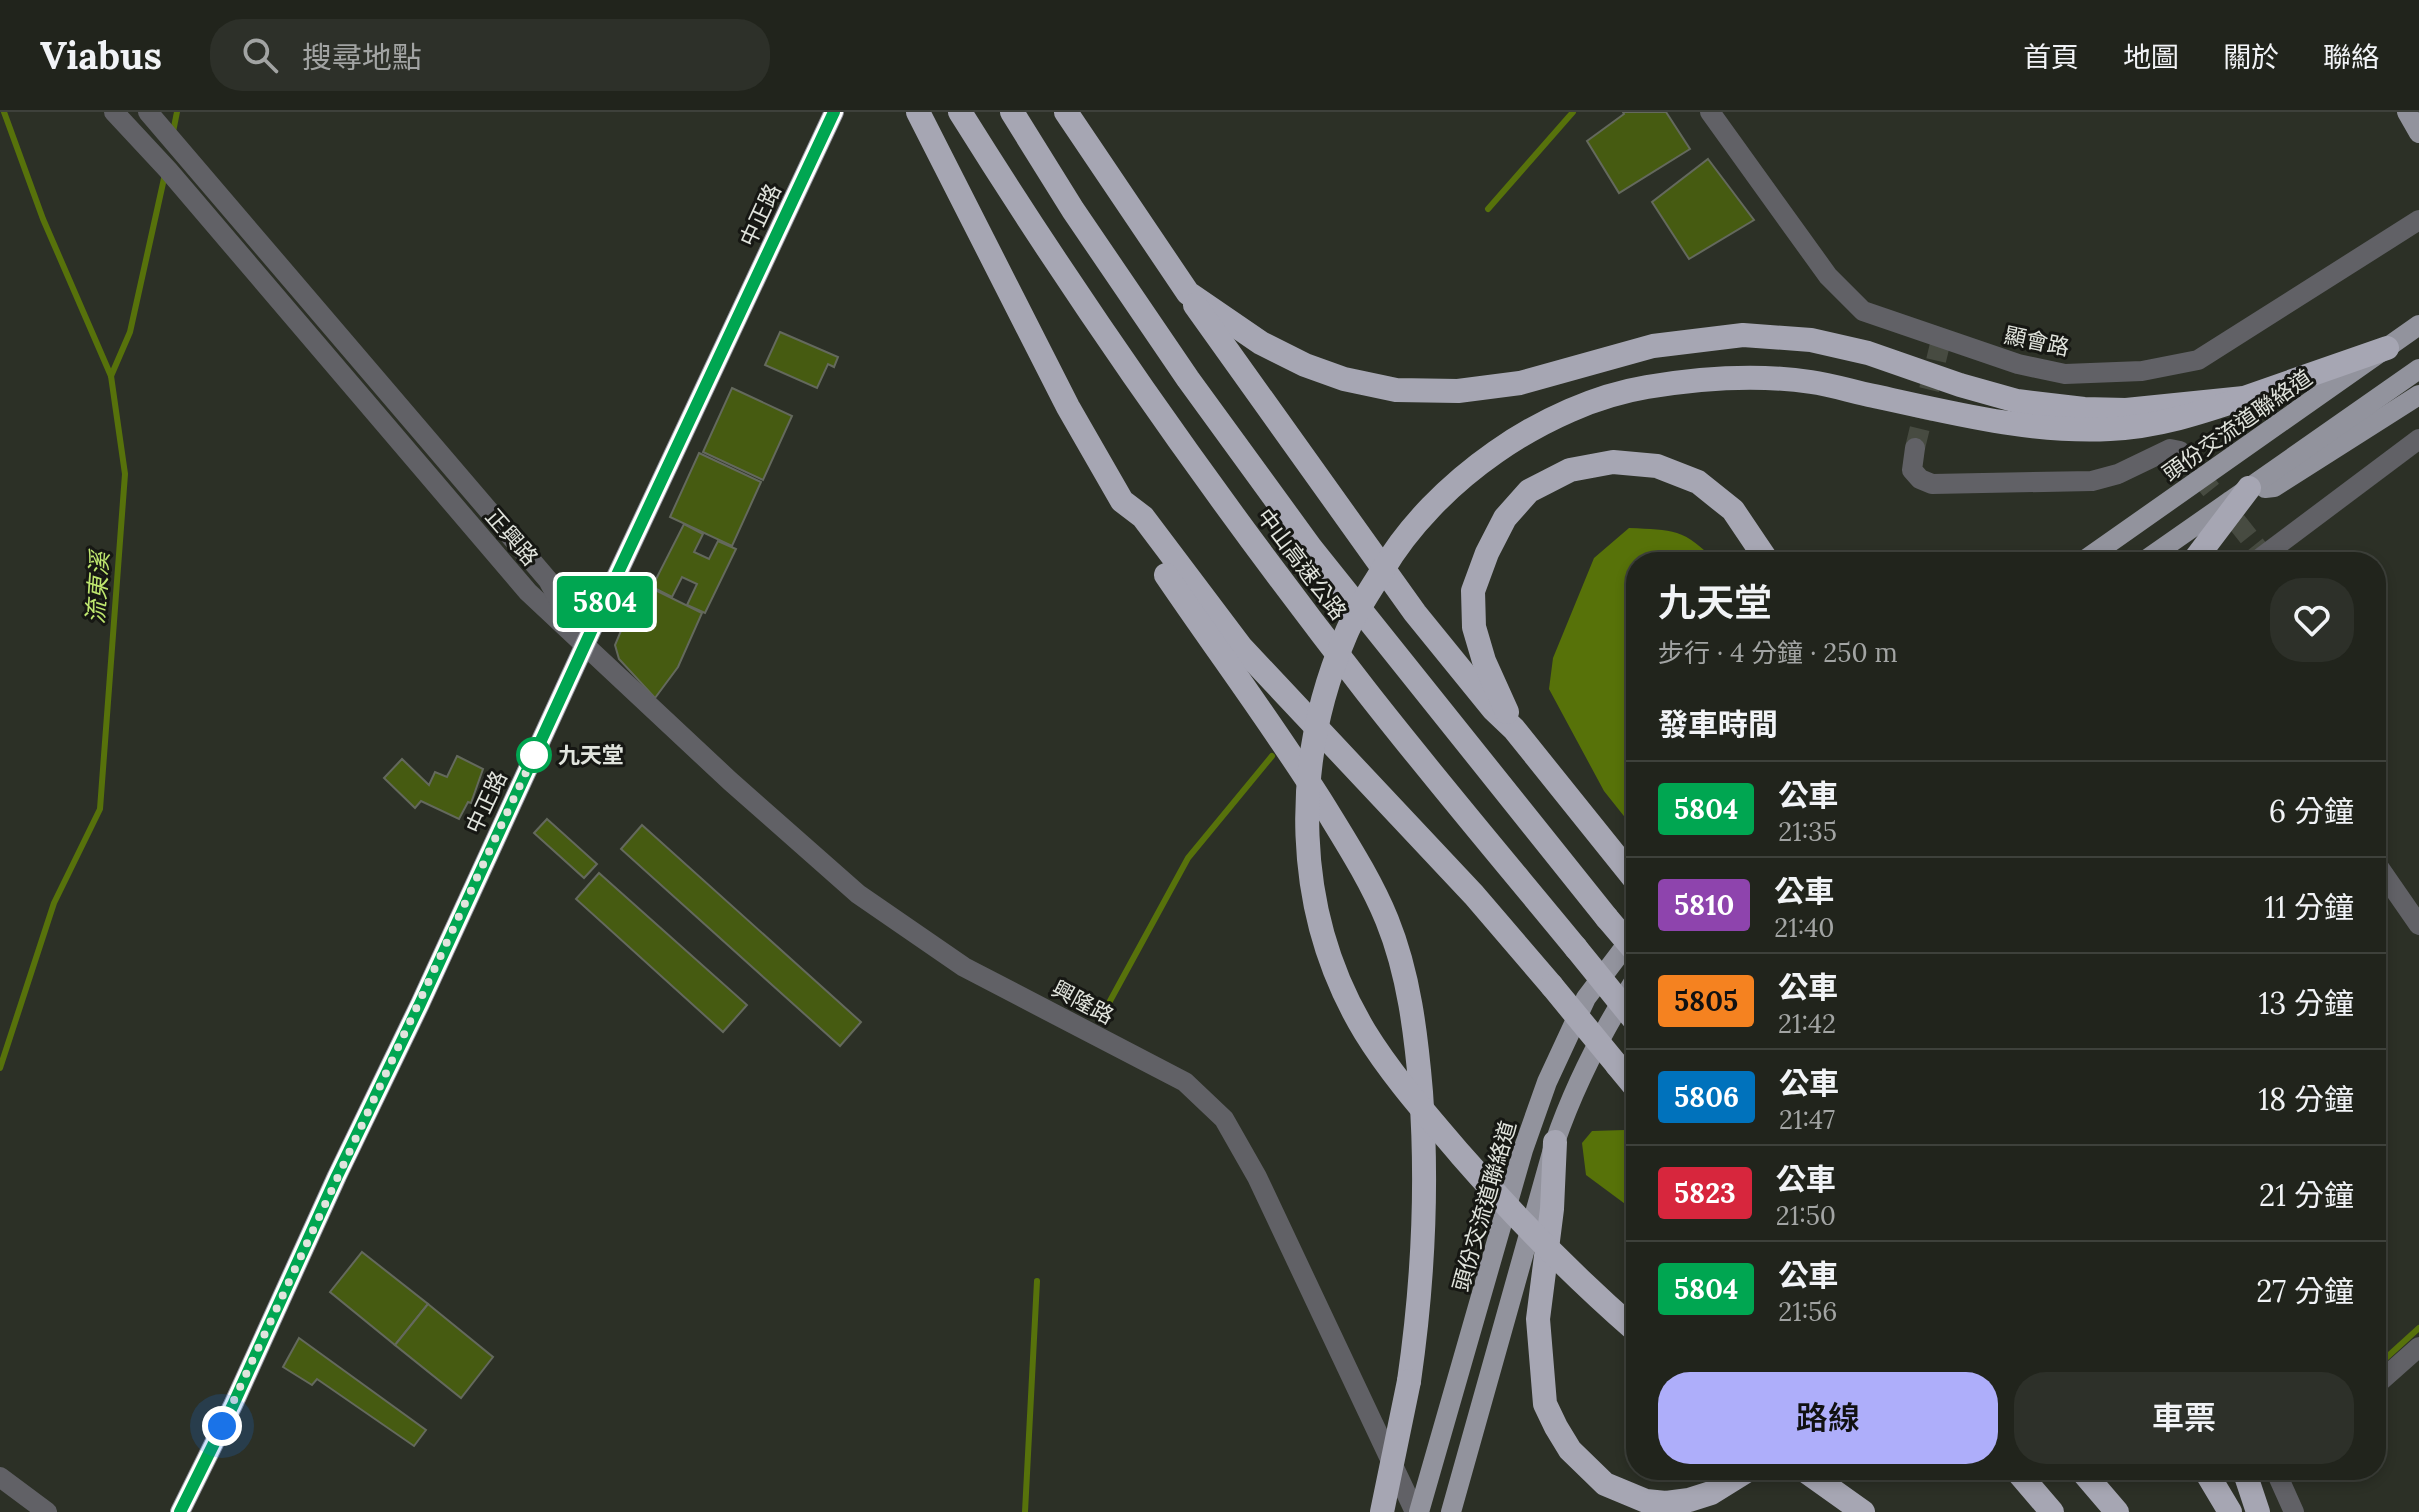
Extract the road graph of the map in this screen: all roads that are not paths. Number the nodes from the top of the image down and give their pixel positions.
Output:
1 (114, 112) edge
2 (148, 112) edge
3 (834, 112) edge
4 (918, 112) edge
5 (960, 112) edge
6 (1012, 112) edge
7 (1066, 112) edge
8 (1710, 112) edge
9 (2407, 112) edge
10 (2419, 133) edge
11 (187, 155) junction
12 (168, 170) junction
13 (2419, 220) edge
14 (1188, 293) junction
15 (2419, 315) edge
16 (2419, 325) edge
17 (2387, 348) junction
18 (2419, 369) edge
19 (2419, 395) edge
20 (2244, 398) junction
21 (2419, 439) edge
22 (1915, 448) tunnel mouth
23 (2180, 451) dead end
24 (2249, 488) junction
25 (1122, 501) junction
26 (1761, 552) edge
27 (2096, 552) edge
28 (2157, 552) edge
29 (2201, 552) edge
30 (2268, 552) edge
31 (585, 647) junction
32 (1514, 729) junction
33 (1626, 869) edge
34 (2386, 877) edge
35 (2419, 925) edge
36 (1626, 940) edge
37 (1626, 945) edge
38 (1626, 995) edge
39 (1626, 1010) edge
40 (1626, 1076) edge
41 (1555, 1142) junction
42 (1626, 1322) edge
43 (2419, 1347) edge
44 (2386, 1376) edge
45 (0, 1477) edge
46 (1732, 1480) edge
47 (1818, 1480) edge
48 (2025, 1480) edge
49 (2090, 1480) edge
50 (2211, 1480) edge
51 (2247, 1480) edge
52 (2281, 1480) edge
53 (47, 1512) edge
54 (180, 1512) edge
55 (1382, 1512) edge
56 (1417, 1512) edge
57 (1451, 1512) edge
58 (1863, 1512) edge
59 (2052, 1512) edge
60 (2117, 1512) edge
61 (2230, 1512) edge
62 (2258, 1512) edge
63 (2294, 1512) edge

1 - 12 street, 正興路
2 - 11 street, 正興路
3 - 31 main road, 中正路
4 - 25 highway
5 - 39 highway, 中山高速公路, bridge
6 - 36 highway, 中山高速公路, bridge
7 - 14 highway
8 - 13 street, 顯會路
9 - 10 main road
11 - 12 street
11 - 31 street, 正興路
12 - 31 street, 正興路
14 - 20 highway
14 - 32 highway
15 - 17 main road
16 - 17 main road, 頭份交流道聯絡道
17 - 20 highway
17 - 27 main road, 頭份交流道聯絡道
18 - 24 main road
19 - 24 main road
20 - 42 highway, bridge
21 - 30 street
22 - 23 street
24 - 28 main road
24 - 29 highway
25 - 40 highway, bridge
25 - 55 highway, bridge
26 - 32 highway
31 - 54 main road, 中正路
31 - 56 street, 興隆路
32 - 33 highway
34 - 35 street
37 - 56 main road, 頭份交流道聯絡道
38 - 41 main road
41 - 46 highway
41 - 57 main road
43 - 44 street
45 - 53 street
47 - 58 highway
48 - 59 highway
49 - 60 highway
50 - 61 highway
51 - 62 highway
52 - 63 street

